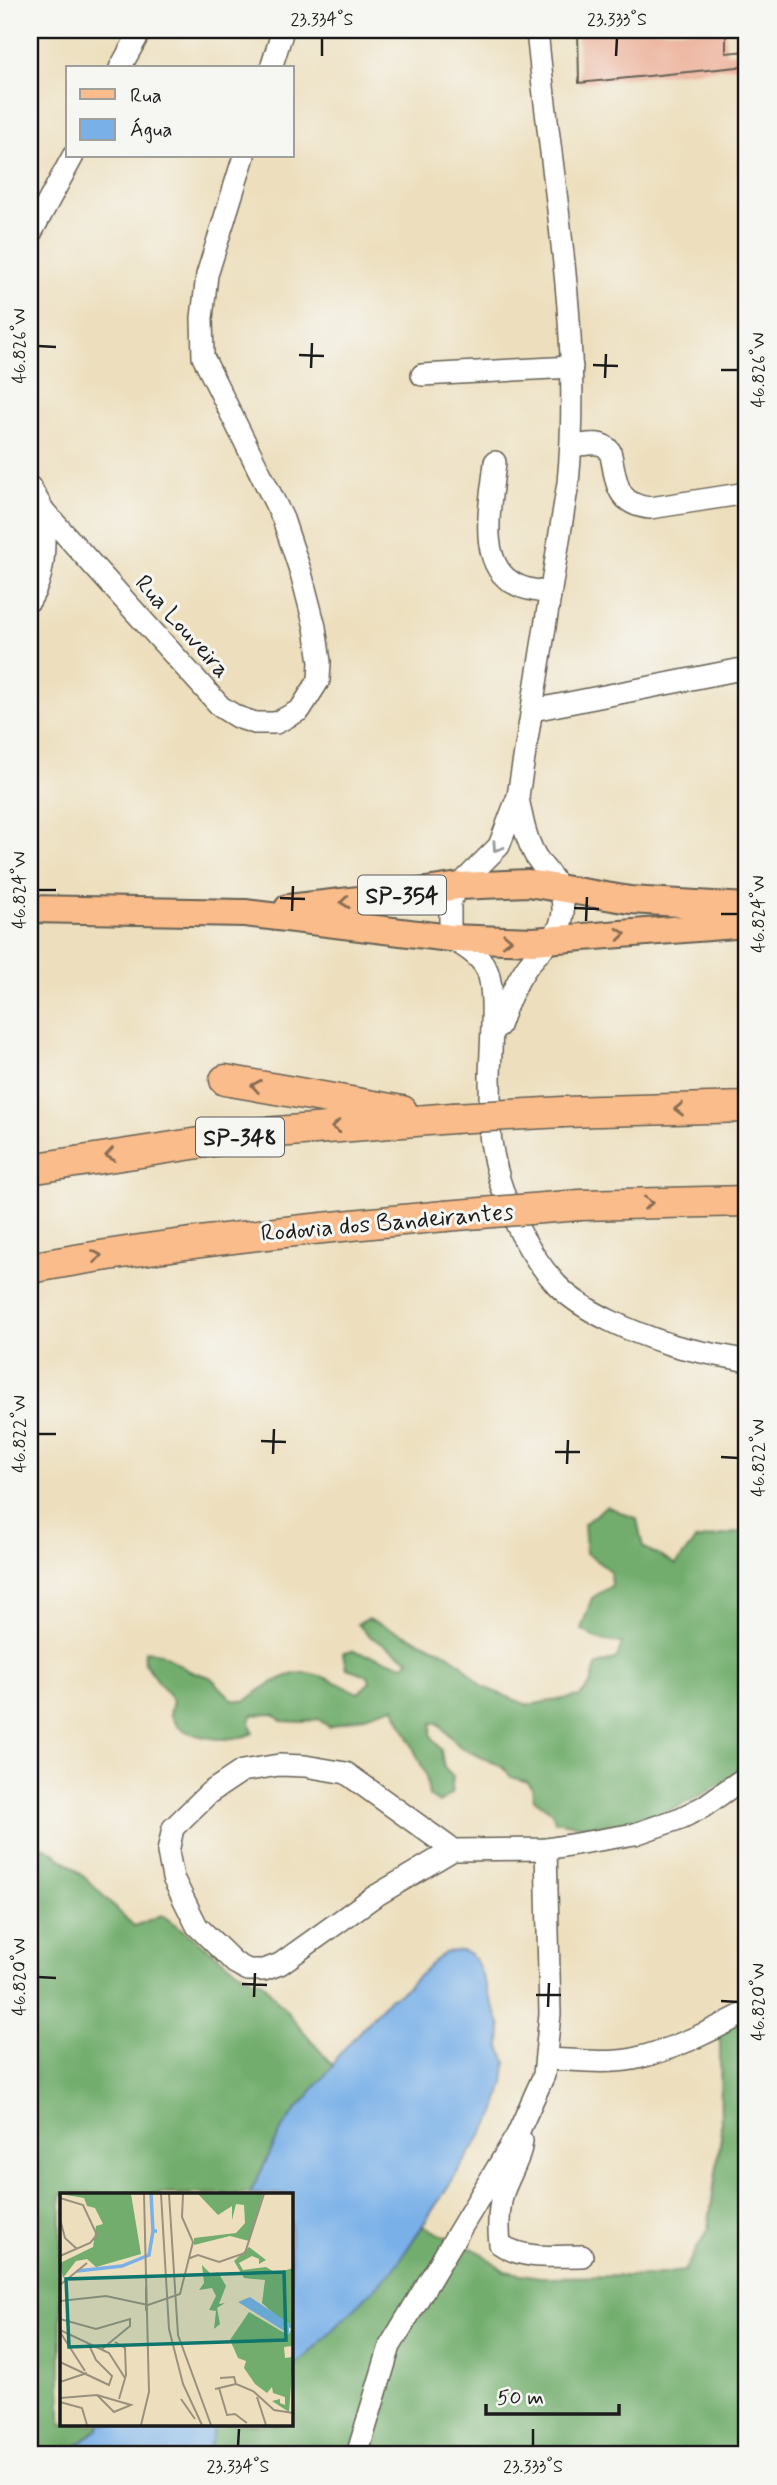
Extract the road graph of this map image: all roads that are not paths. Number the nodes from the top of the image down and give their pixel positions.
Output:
1 (141, 30) edge
2 (282, 30) edge
3 (537, 30) edge
4 (121, 66) edge
5 (272, 66) edge
6 (72, 158) edge
7 (243, 158) edge
8 (32, 228) edge
9 (572, 367) junction
10 (422, 375) dead end
11 (572, 446) junction
12 (495, 462) dead end
13 (30, 487) edge
14 (747, 493) edge
15 (44, 511) junction
16 (550, 593) junction
17 (30, 600) edge
18 (747, 668) edge
19 (533, 710) junction
20 (518, 796) junction
21 (459, 886) junction
22 (559, 887) junction
23 (747, 907) edge
24 (30, 909) edge
25 (245, 913) junction
26 (747, 924) edge
27 (450, 938) junction
28 (553, 940) junction
29 (490, 1055) junction
30 (225, 1080) dead end
31 (747, 1107) edge
32 (448, 1118) junction
33 (30, 1169) edge
34 (747, 1201) edge
35 (30, 1268) edge
36 (747, 1361) edge
37 (747, 1776) edge
38 (546, 1849) junction
39 (453, 1850) junction
40 (747, 2012) edge
41 (547, 2059) junction
42 (522, 2125) junction
43 (582, 2256) dead end
44 (357, 2455) edge

1 - 4 street
2 - 5 street
3 - 9 street
6 - 8 street
7 - 15 street, Rua Louveira
9 - 10 street
9 - 11 street
11 - 14 street
11 - 16 street
12 - 16 street
13 - 15 street, Rua Louveira
15 - 17 street
16 - 19 street
18 - 19 street
19 - 20 street
20 -> 21 street
20 - 22 street
21 - 22 main road, SP-354
21 -> 25 main road, SP-354
21 - 27 street
22 - 23 main road, SP-354
22 - 28 street
24 - 25 main road, SP-354
25 - 27 main road, SP-354
28 -> 26 main road, SP-354
27 -> 28 main road, SP-354
27 - 29 street
28 - 29 street
29 - 36 street
32 -> 30 highway
31 -> 32 highway, SP-348, bridge
32 -> 33 highway, SP-348
35 -> 34 highway, Rodovia dos Bandeirantes, bridge
37 - 38 street
38 - 39 street
38 - 41 street
39 - 39 street
40 - 41 street
41 - 42 street
42 - 43 street
42 - 44 street

